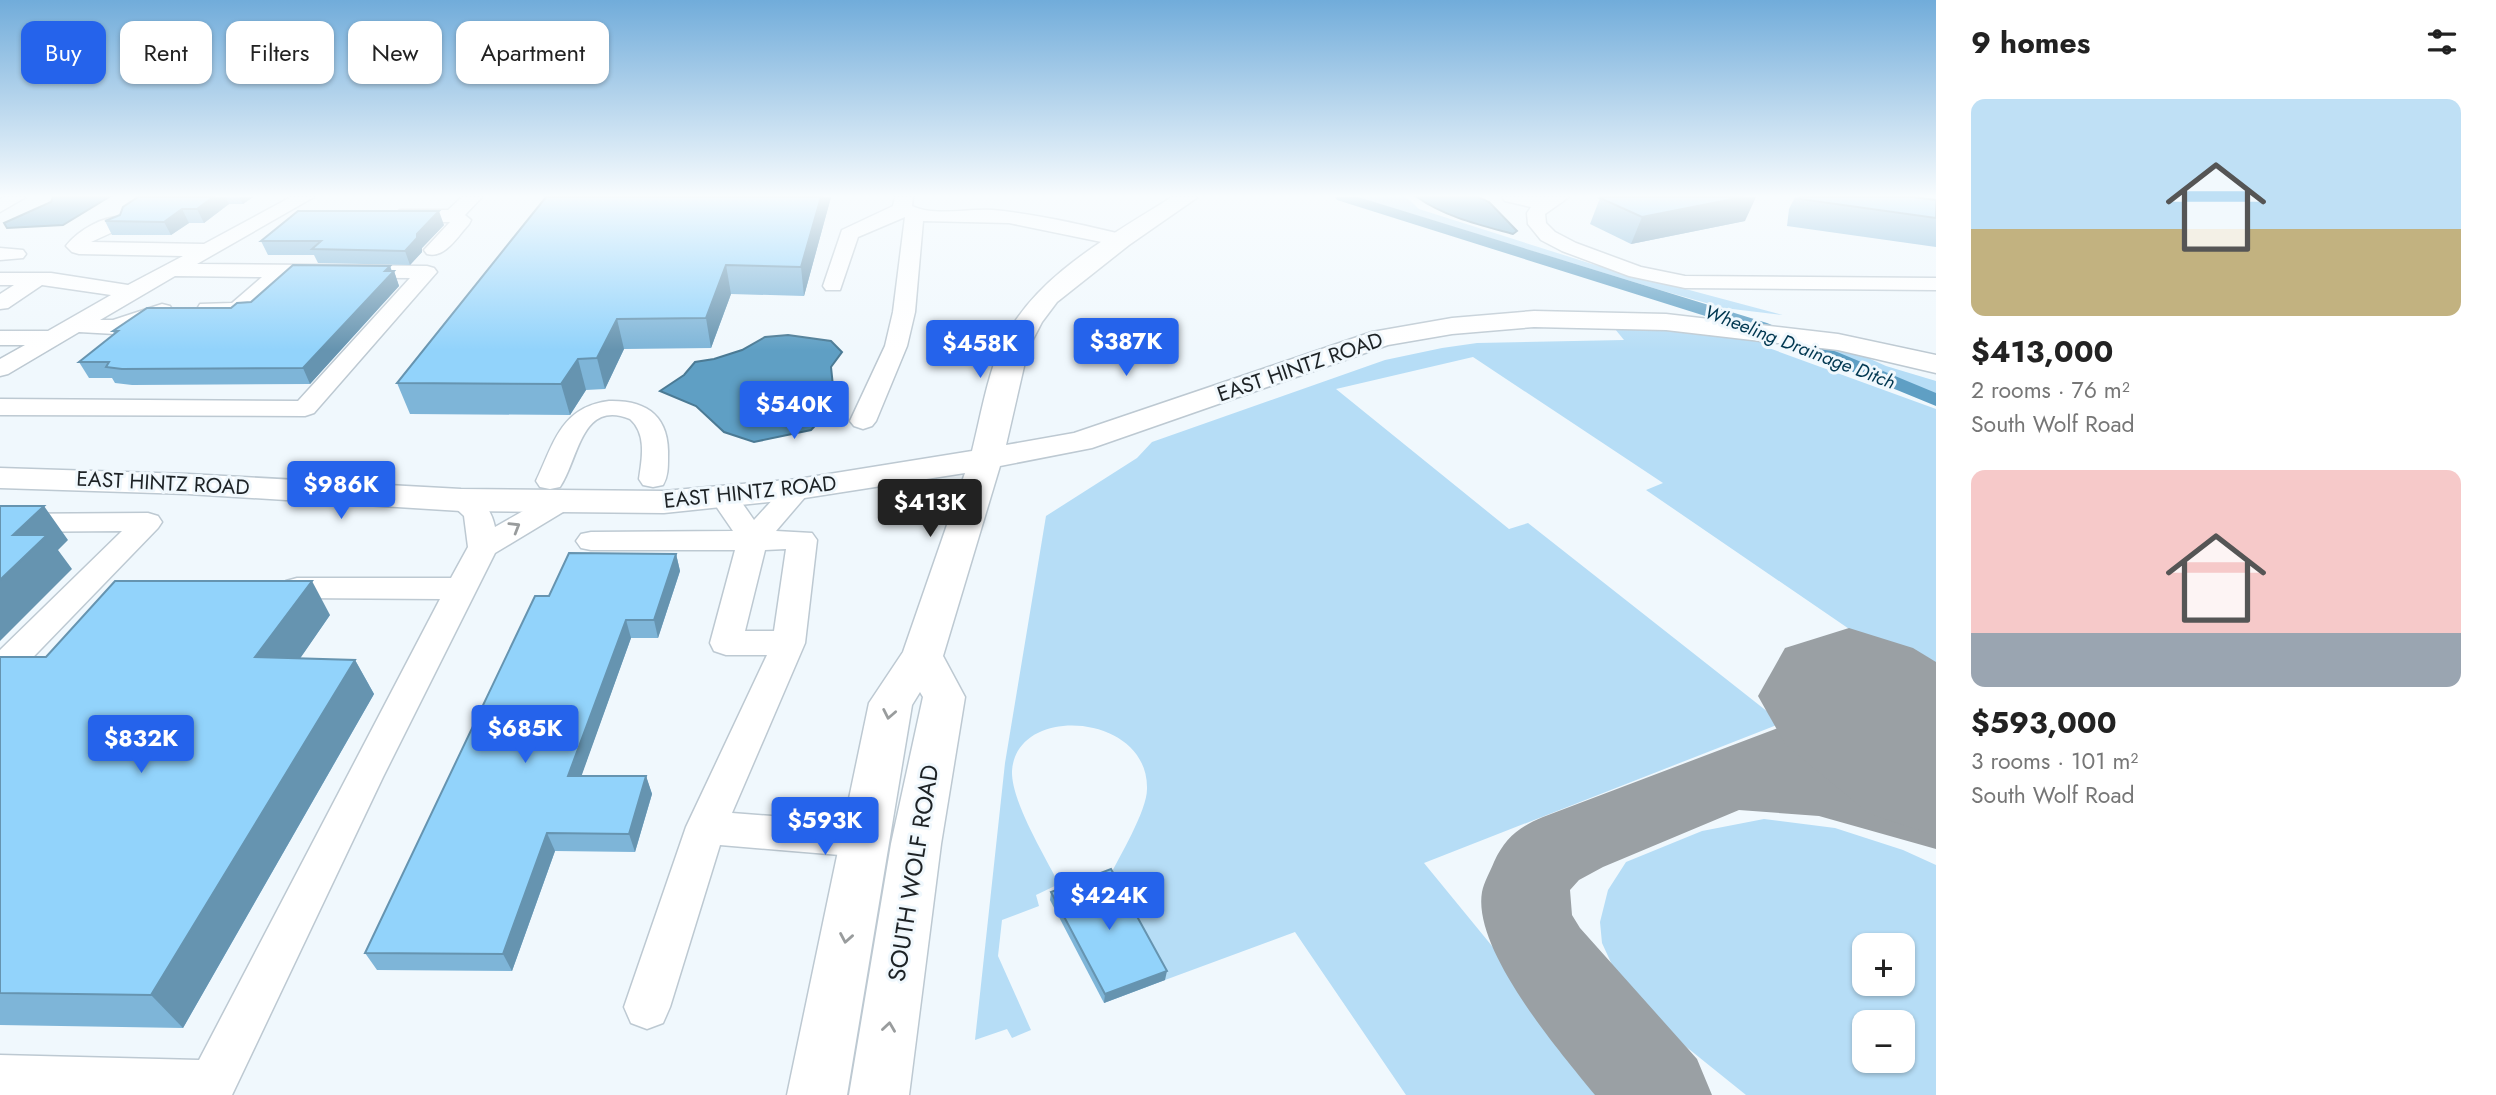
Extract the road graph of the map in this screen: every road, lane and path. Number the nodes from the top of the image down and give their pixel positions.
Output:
1 (85, 248) edge
2 (213, 248) edge
3 (845, 248) edge
4 (906, 248) edge
5 (1110, 248) edge
6 (1572, 248) edge
7 (209, 250) junction
8 (172, 270) junction
9 (280, 272) junction
10 (231, 273) junction
11 (0, 279) edge
12 (39, 279) junction
13 (1936, 284) edge
14 (833, 286) dead end
15 (131, 292) junction
16 (0, 303) edge
17 (187, 309) junction
18 (74, 325) junction
19 (1839, 336) junction
20 (0, 338) edge
21 (50, 338) junction
22 (1936, 351) edge
23 (1936, 364) edge
24 (0, 369) edge
25 (0, 407) edge
26 (863, 421) dead end
27 (989, 449) junction
28 (0, 456) edge
29 (0, 478) edge
30 (653, 479) junction
31 (798, 489) junction
32 (557, 490) junction
33 (723, 496) junction
34 (461, 500) junction
35 (0, 523) edge
36 (753, 539) junction
37 (591, 541) dead end
38 (483, 547) junction
39 (297, 588) edge
40 (461, 589) junction
41 (789, 643) junction
42 (922, 656) junction
43 (0, 670) edge
44 (706, 828) junction
45 (864, 840) junction
46 (647, 1007) dead end
47 (0, 1079) edge
48 (817, 1095) edge
49 (879, 1095) edge

1 - 7 street
2 - 7 street
3 - 14 street
4 - 26 street
5 - 27 main road
6 - 13 street
7 - 8 street
8 - 10 street
8 - 15 street
9 - 10 street
9 - 17 street
9 - 25 street
10 - 17 street
11 - 12 street
12 - 15 street
12 - 16 street
15 - 18 street
17 - 18 street
18 - 21 street
19 - 22 main road, EAST HINTZ ROAD
19 - 23 main road, EAST HINTZ ROAD
19 - 27 main road, EAST HINTZ ROAD
20 - 21 street
21 - 24 street
27 - 30 main road, EAST HINTZ ROAD
27 - 31 main road, EAST HINTZ ROAD
27 - 42 main road
28 - 32 main road, EAST HINTZ ROAD
29 - 34 main road, EAST HINTZ ROAD
30 - 32 main road, EAST HINTZ ROAD
30 - 32 street
31 - 33 main road, EAST HINTZ ROAD
31 - 36 street
32 - 33 main road, EAST HINTZ ROAD
32 - 34 main road, EAST HINTZ ROAD
38 -> 32 street
33 - 36 street
34 - 38 street
35 - 43 street
36 - 37 street
36 - 41 street
36 - 41 street
38 - 40 street
39 - 40 street
40 - 47 street
41 - 44 street
42 -> 45 main road
49 -> 42 main road, SOUTH WOLF ROAD
44 - 45 street
44 - 46 street
45 -> 48 main road

